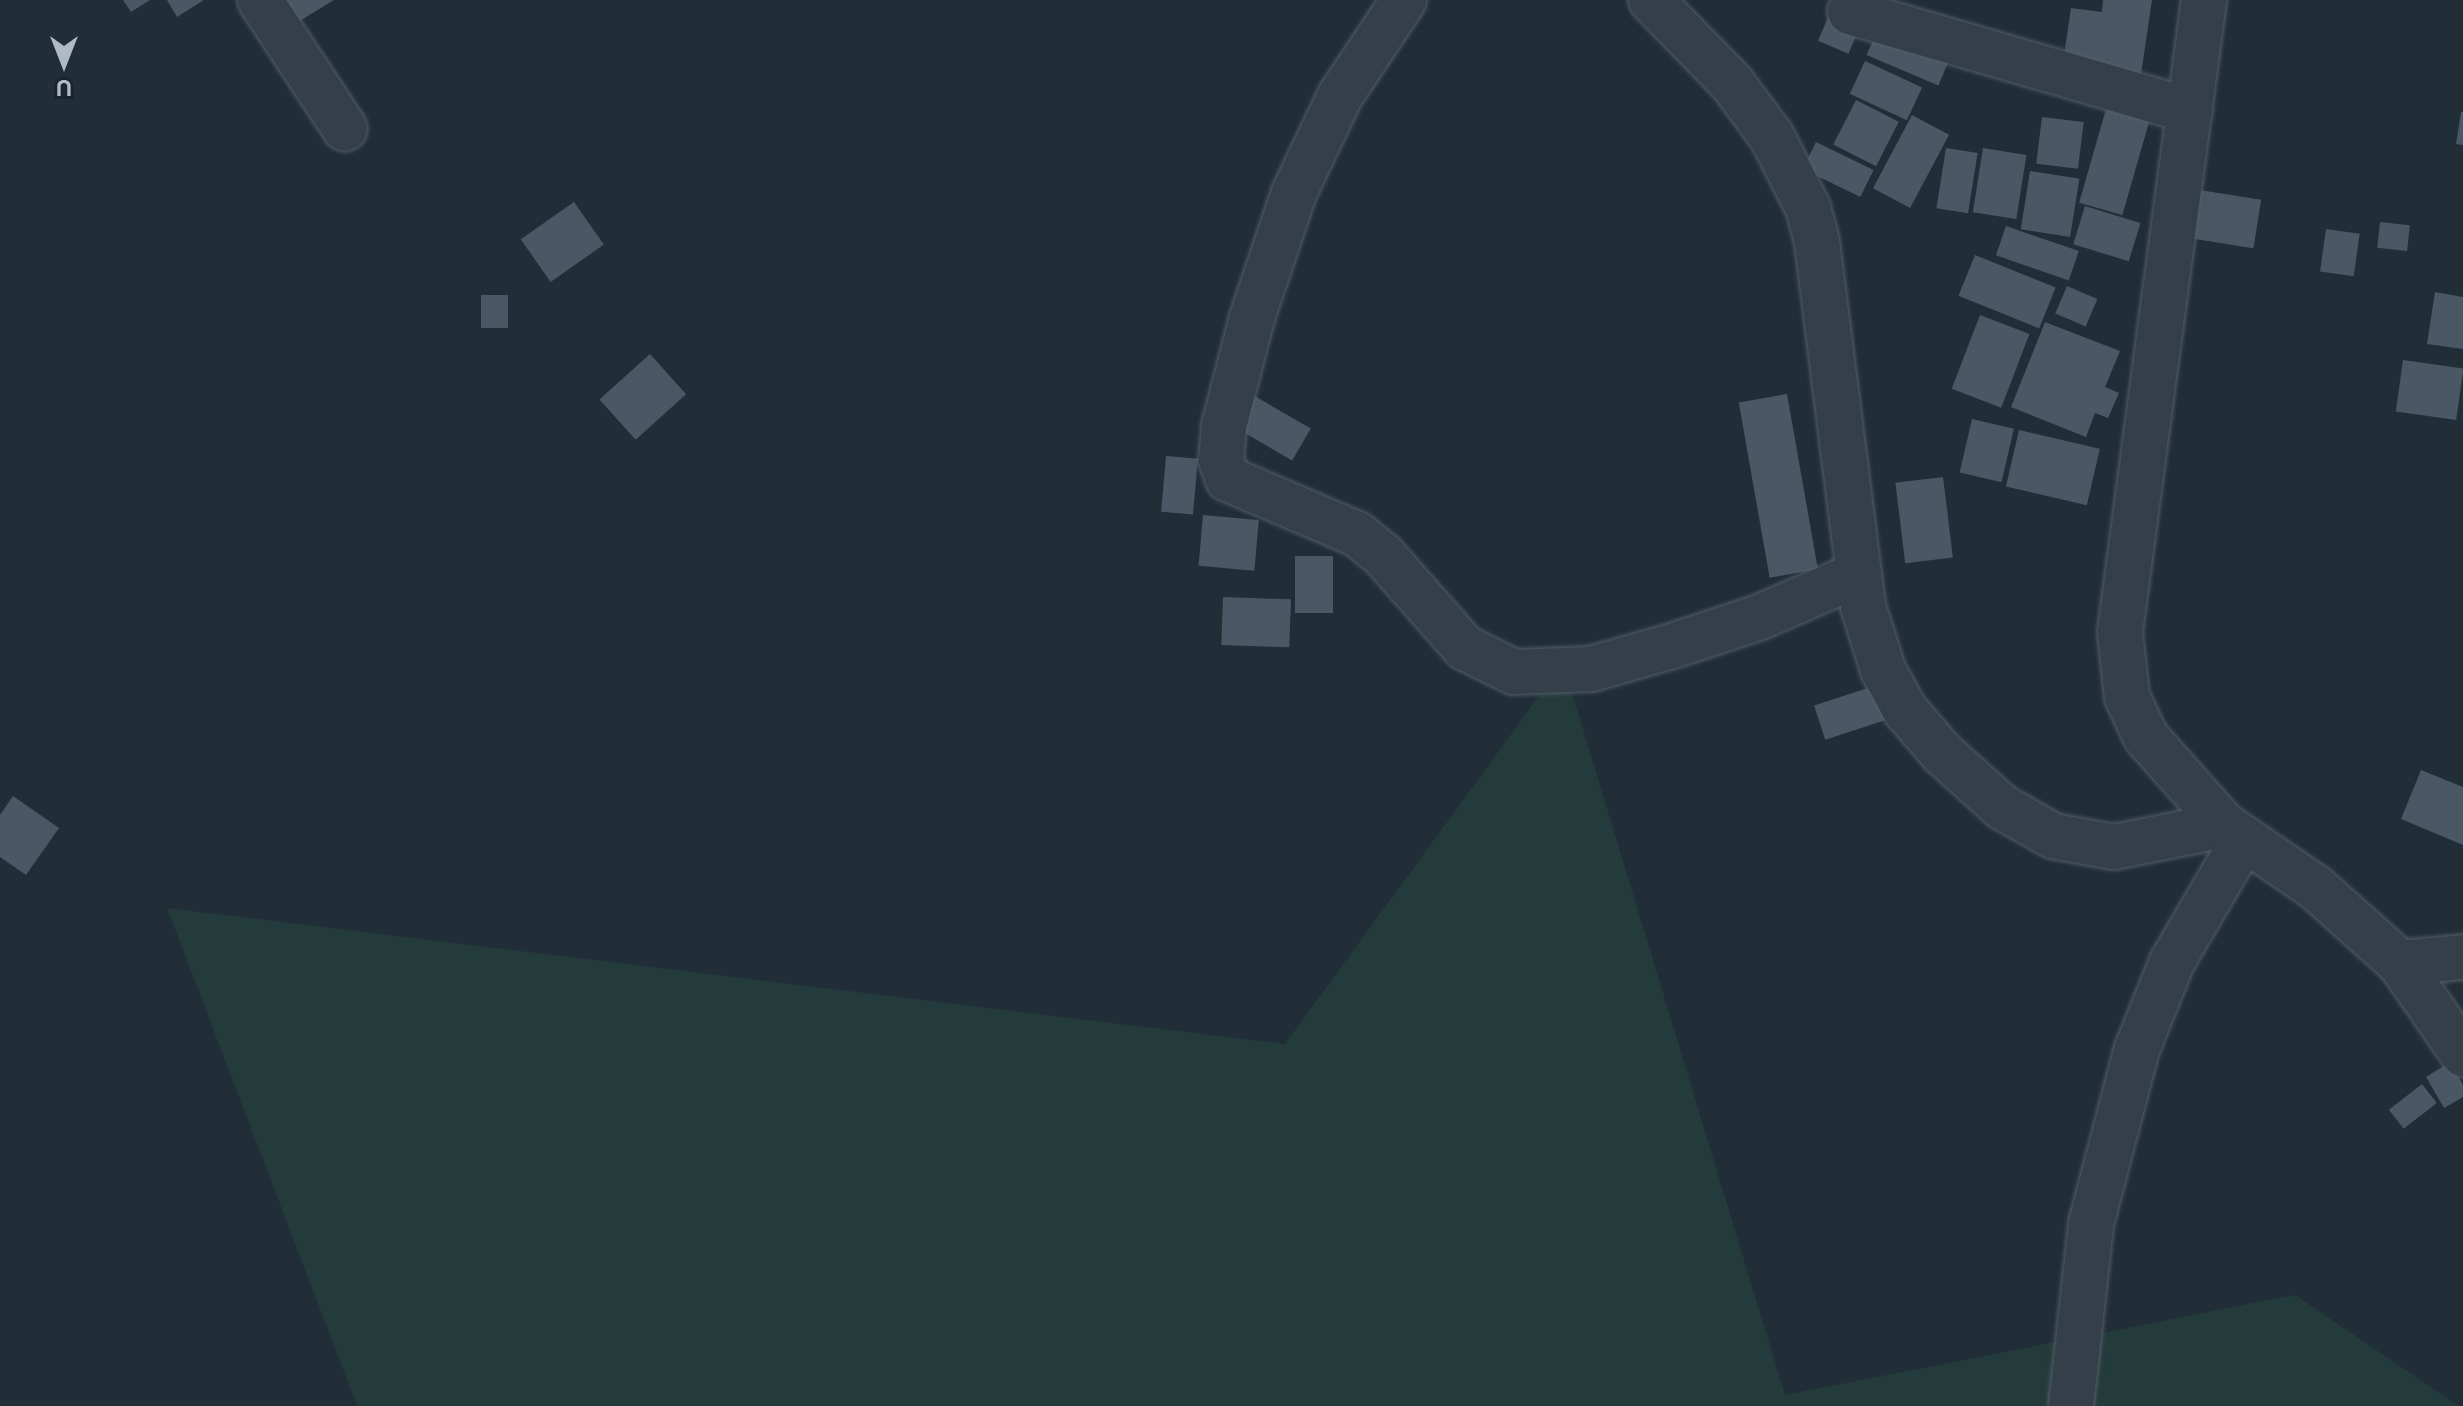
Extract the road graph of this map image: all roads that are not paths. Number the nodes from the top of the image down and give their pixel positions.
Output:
1 (260, 0) edge
2 (1404, 0) edge
3 (1651, 0) edge
4 (2204, 0) edge
5 (1850, 12) dead end
6 (2190, 111) junction
7 (345, 129) dead end
8 (1859, 574) junction
9 (2234, 832) junction
10 (2463, 957) edge
11 (2400, 963) junction
12 (2463, 1054) edge
13 (2071, 1406) edge

1 - 7 street
2 - 8 street
3 - 8 street
4 - 6 street
5 - 6 street
6 - 9 street
8 - 9 street
9 - 11 street
9 - 13 street
10 - 11 street
11 - 12 street

